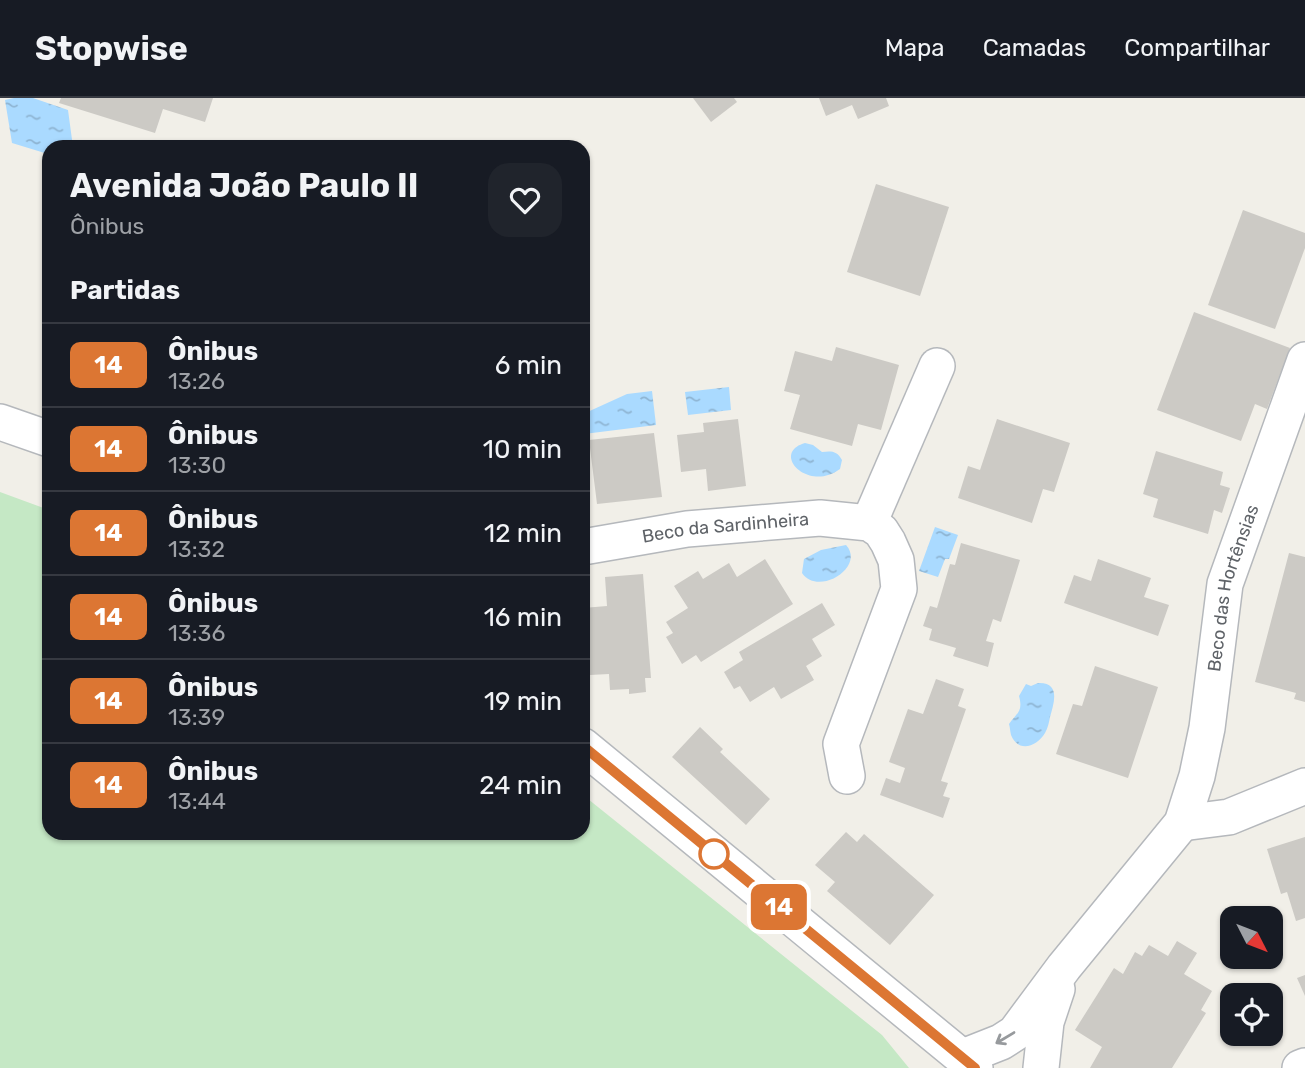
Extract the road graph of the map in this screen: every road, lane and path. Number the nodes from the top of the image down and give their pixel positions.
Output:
1 (1305, 360) edge
2 (937, 366) dead end
3 (0, 422) edge
4 (42, 437) edge
5 (869, 523) junction
6 (590, 546) edge
7 (590, 752) edge
8 (847, 776) dead end
9 (1305, 786) edge
10 (1182, 823) junction
11 (1064, 968) junction
12 (968, 1064) edge
13 (1305, 1066) edge
14 (1041, 1068) edge
15 (1300, 1068) edge

1 - 10 street, Beco das Hortênsias
2 - 5 street
3 - 4 street
5 - 6 street, Beco da Sardinheira
5 - 8 street
7 - 12 street
9 - 10 street
10 - 11 street, Beco das Hortênsias
11 -> 12 street, Beco das Hortênsias
11 - 14 street
13 - 15 street

